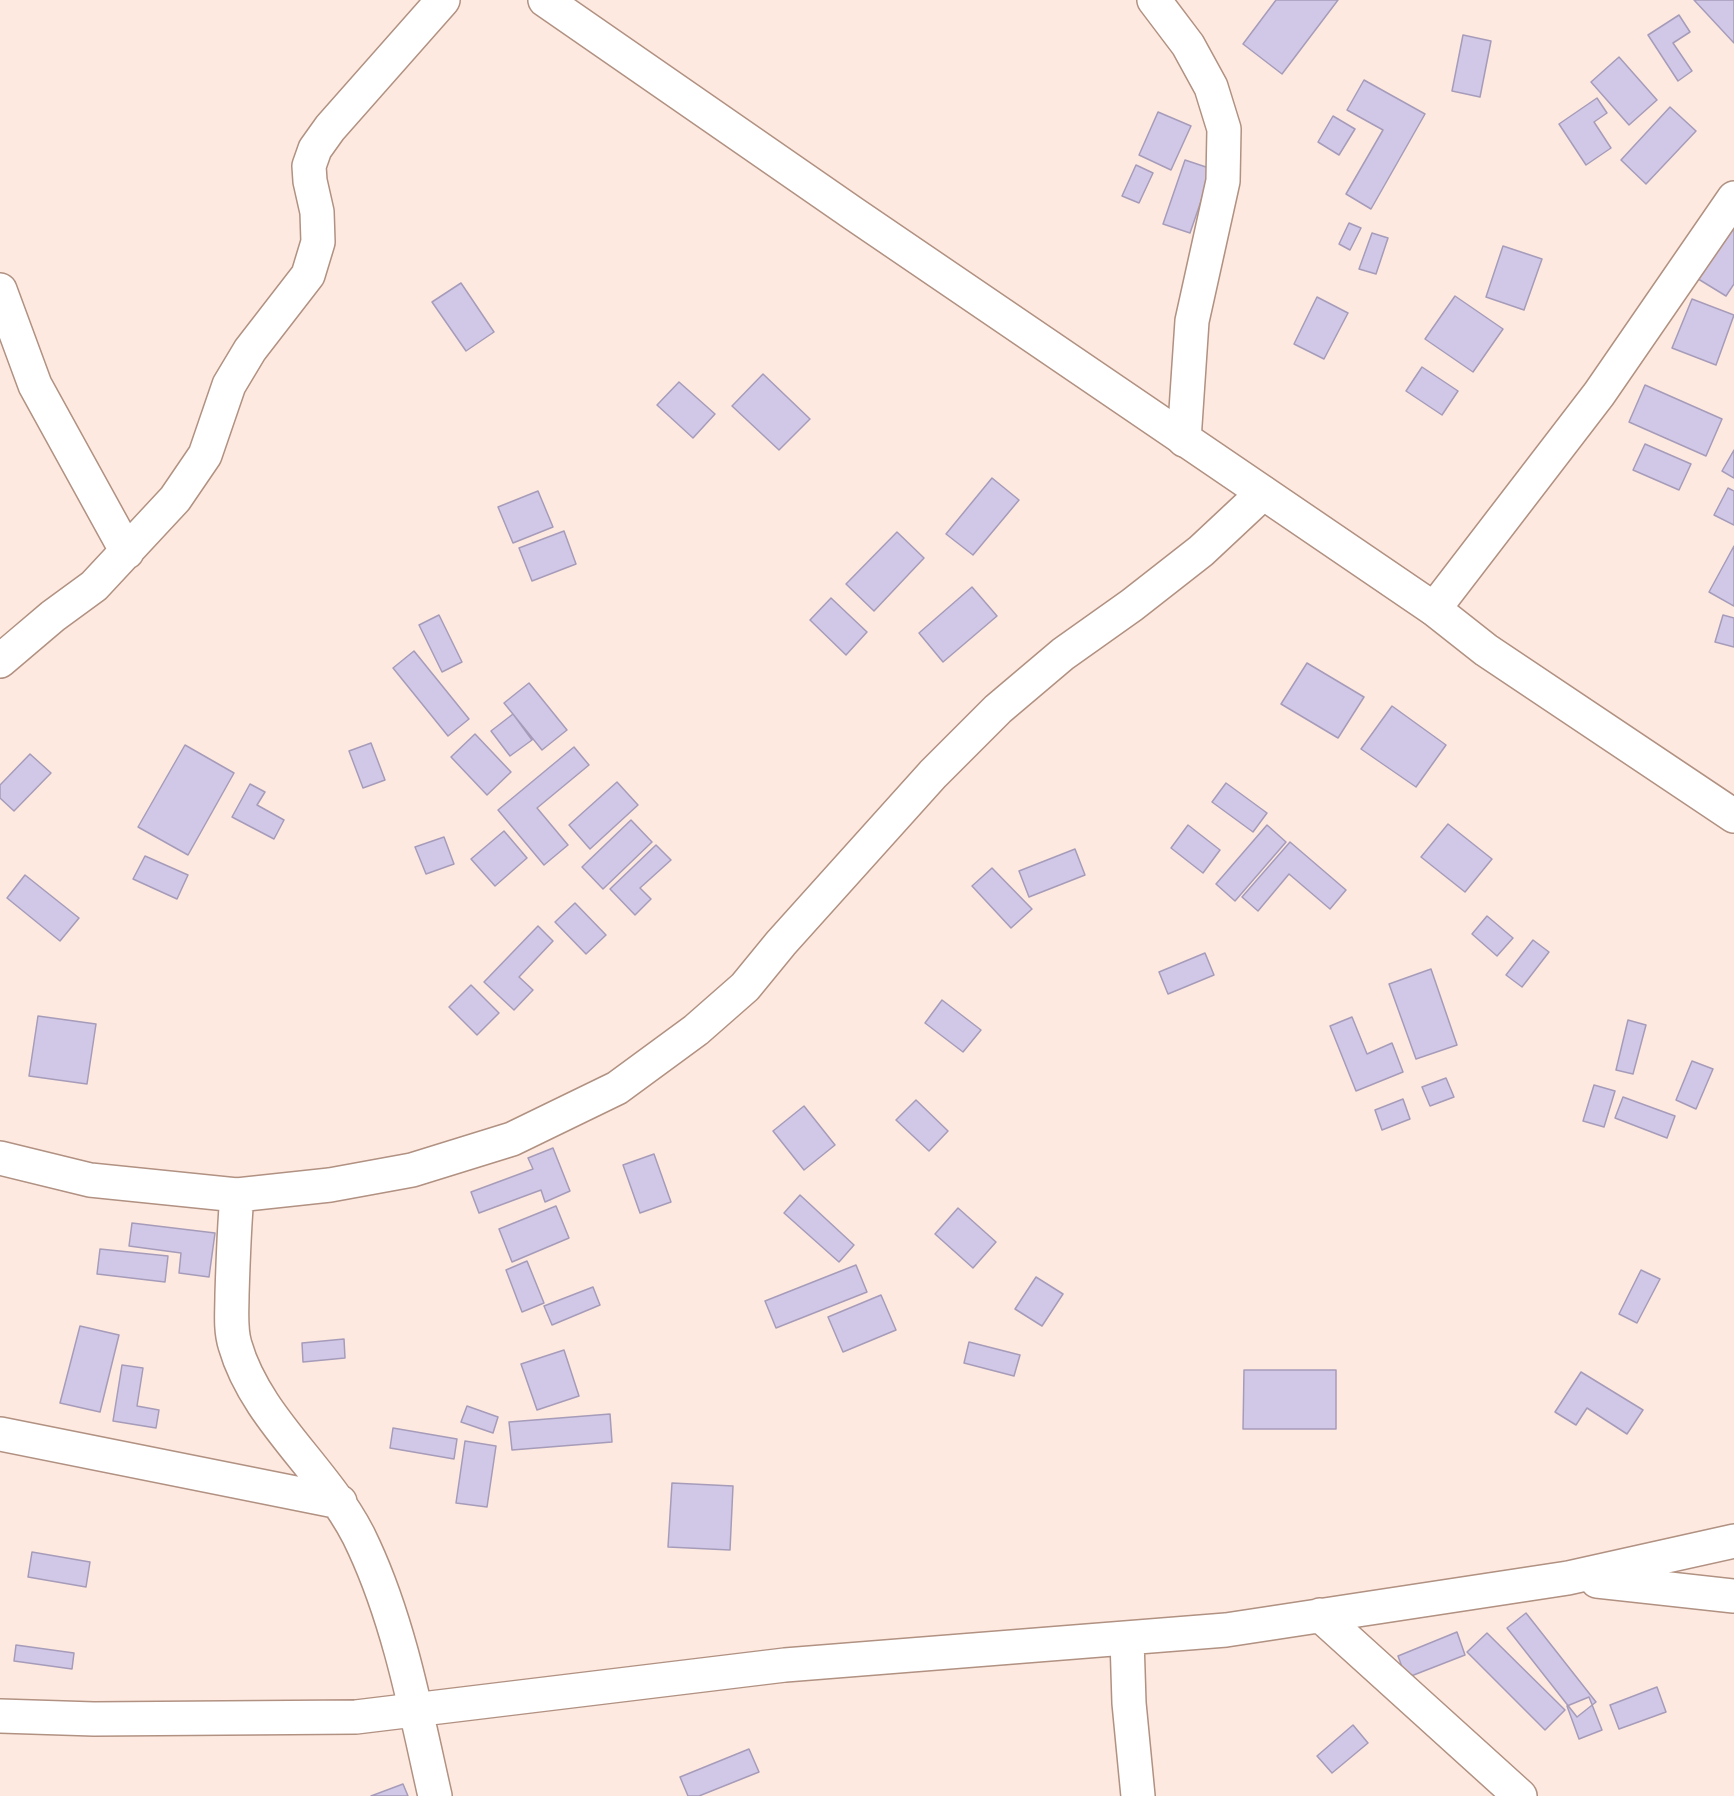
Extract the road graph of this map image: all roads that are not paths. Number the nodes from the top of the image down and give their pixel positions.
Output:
1 (443, 0) edge
2 (545, 0) edge
3 (1154, 0) edge
4 (1732, 204) edge
5 (0, 290) edge
6 (1184, 440) junction
7 (1263, 493) junction
8 (127, 552) junction
9 (1434, 609) junction
10 (0, 661) edge
11 (1734, 816) edge
12 (0, 1158) edge
13 (237, 1195) junction
14 (0, 1434) edge
15 (340, 1502) junction
16 (1734, 1541) edge
17 (1568, 1578) junction
18 (1734, 1596) edge
19 (1320, 1615) junction
20 (1127, 1639) junction
21 (416, 1711) junction
22 (0, 1716) edge
23 (435, 1796) edge
24 (1138, 1796) edge
25 (1520, 1796) edge

1 - 8 street
2 - 6 street
3 - 6 street
4 - 9 street
5 - 8 street
6 - 7 street
7 - 9 street
7 - 13 street
8 - 10 street
9 - 11 street
12 - 13 street
13 - 15 street
14 - 15 street
15 - 21 street
16 - 17 street
17 - 18 street
17 - 19 street
19 - 20 street
19 - 25 street
20 - 21 street
20 - 24 street
21 - 22 street
21 - 23 street

